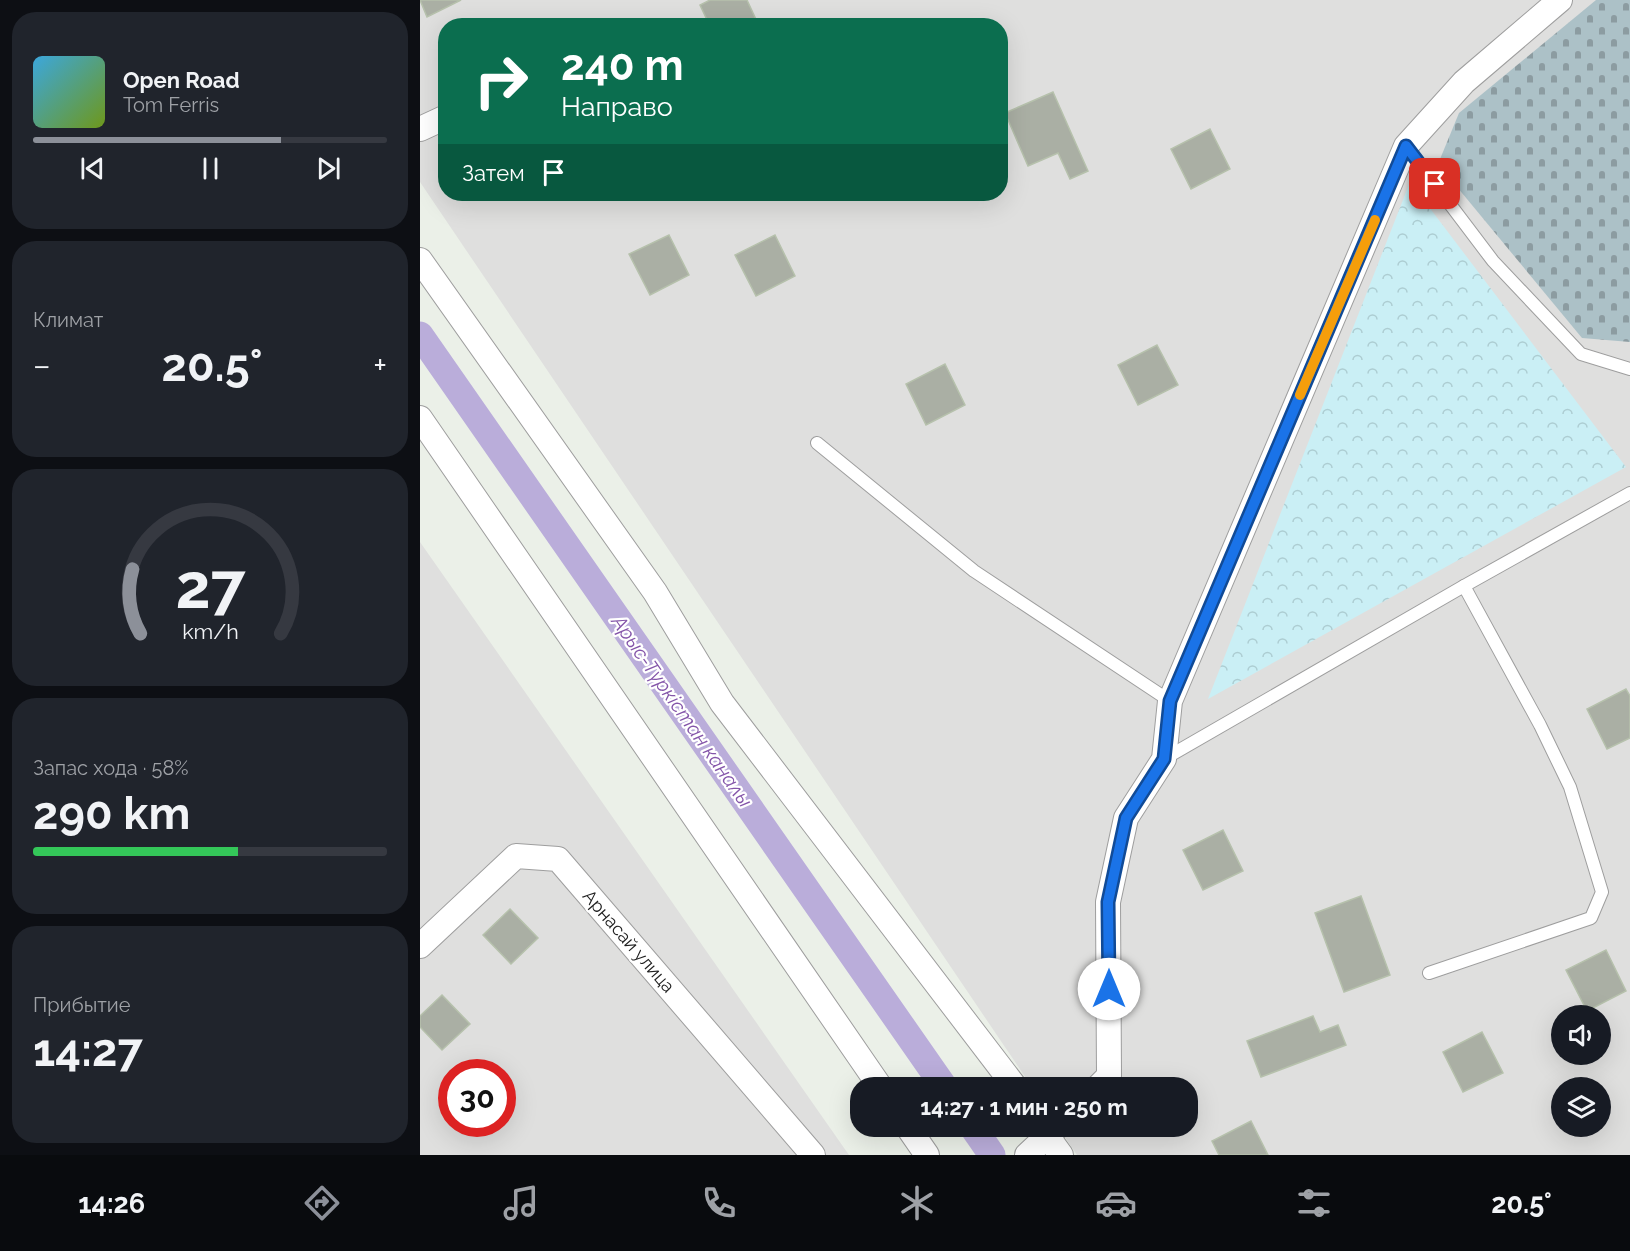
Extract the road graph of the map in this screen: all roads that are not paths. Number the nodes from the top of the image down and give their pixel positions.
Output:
1 (1560, 0) edge
2 (438, 121) edge
3 (420, 129) edge
4 (1406, 146) junction
5 (420, 260) edge
6 (1630, 369) edge
7 (420, 418) edge
8 (818, 443) dead end
9 (1630, 493) edge
10 (1464, 586) junction
11 (1170, 701) junction
12 (1164, 759) junction
13 (420, 946) edge
14 (1429, 973) dead end
15 (872, 1077) edge
16 (1008, 1077) edge
17 (1108, 1077) edge
18 (915, 1137) edge
19 (1051, 1137) edge
20 (813, 1155) edge
21 (927, 1155) edge
22 (1027, 1155) edge

1 - 4 street
2 - 3 street
4 - 6 lane
4 - 11 street
5 - 16 street
7 - 15 street
8 - 11 lane
9 - 10 lane
10 - 12 lane
10 - 14 lane
11 - 12 street
12 - 17 street
13 - 20 street, Арнасай улица
18 - 21 street
19 - 22 street

